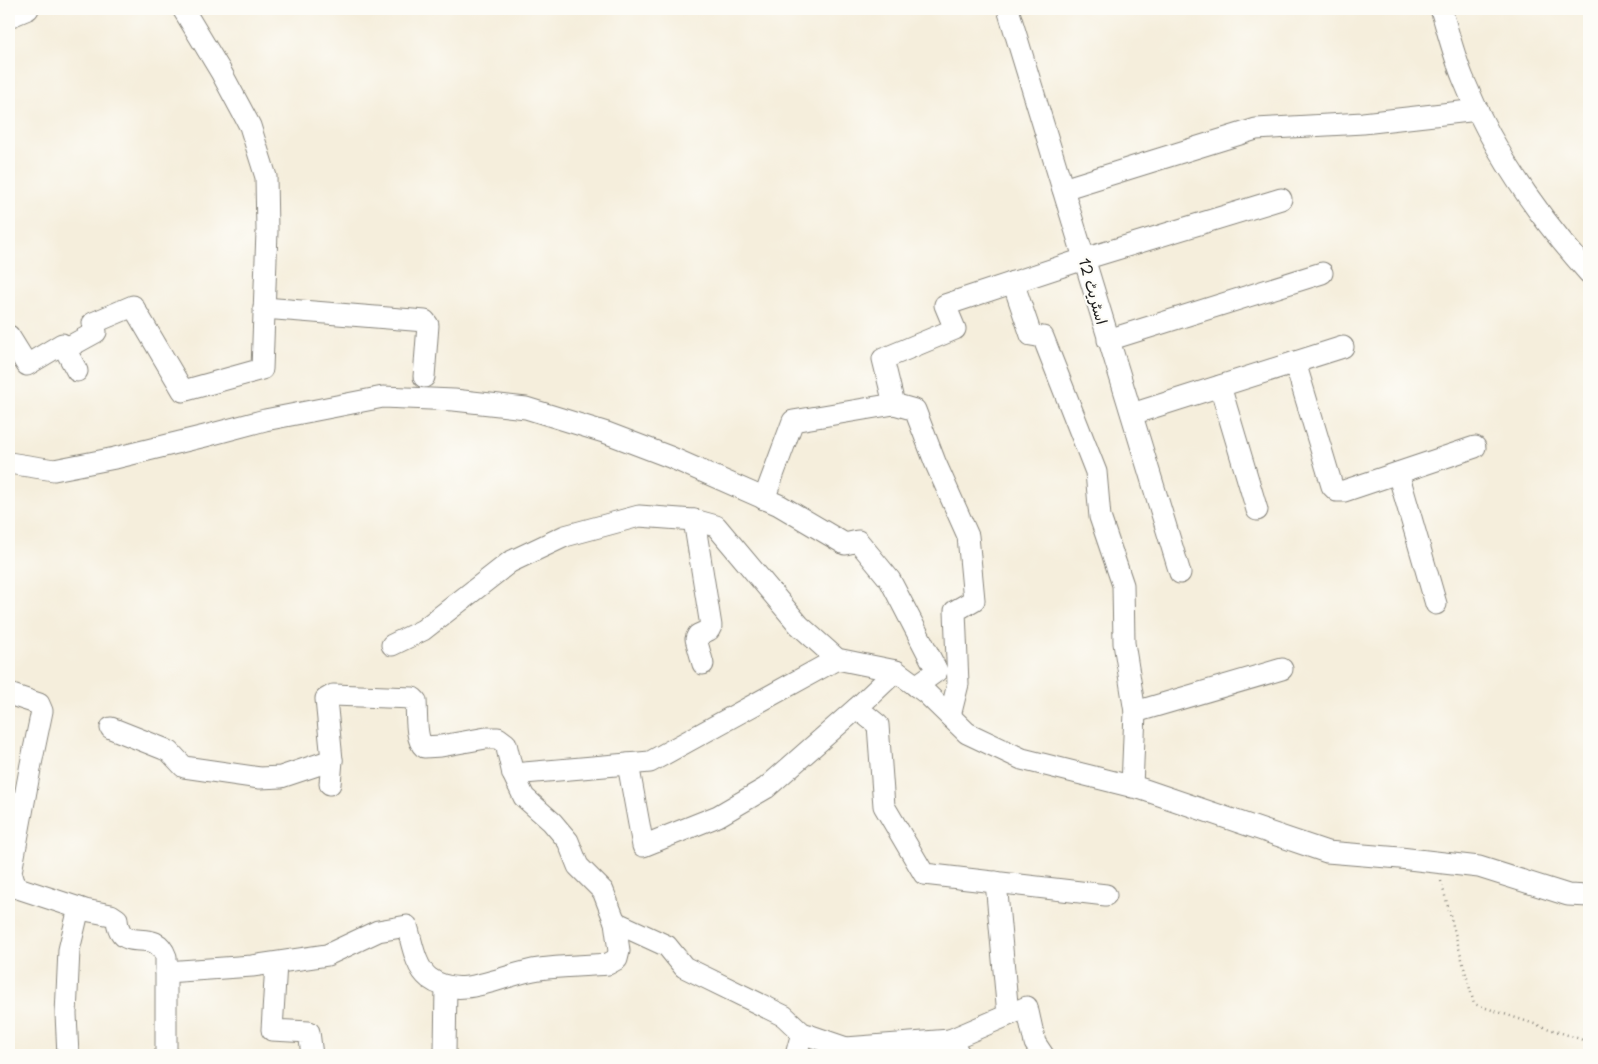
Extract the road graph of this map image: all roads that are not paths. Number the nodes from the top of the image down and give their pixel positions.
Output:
1 (28, 9) edge
2 (183, 9) edge
3 (1008, 9) edge
4 (1441, 9) edge
5 (9, 17) edge
6 (1478, 110) junction
7 (1063, 188) junction
8 (1281, 199) dead end
9 (1084, 259) junction
10 (1322, 273) dead end
11 (1589, 273) edge
12 (1014, 282) junction
13 (264, 308) junction
14 (9, 336) edge
15 (1108, 340) junction
16 (1343, 347) dead end
17 (65, 349) junction
18 (1295, 362) junction
19 (78, 371) dead end
20 (424, 377) dead end
21 (1220, 386) junction
22 (894, 404) junction
23 (1132, 414) junction
24 (1475, 448) dead end
25 (9, 464) edge
26 (1398, 473) junction
27 (764, 499) junction
28 (1257, 510) dead end
29 (694, 520) junction
30 (1180, 573) dead end
31 (1436, 604) dead end
32 (392, 645) dead end
33 (837, 659) junction
34 (703, 664) dead end
35 (1282, 669) dead end
36 (896, 671) junction
37 (916, 686) junction
38 (9, 694) edge
39 (857, 708) junction
40 (1135, 712) junction
41 (950, 716) junction
42 (111, 728) dead end
43 (332, 760) junction
44 (628, 764) junction
45 (513, 774) junction
46 (330, 784) dead end
47 (1132, 787) junction
48 (10, 872) edge
49 (996, 882) junction
50 (1106, 895) dead end
51 (1589, 896) edge
52 (79, 908) junction
53 (615, 922) junction
54 (276, 962) junction
55 (166, 972) junction
56 (446, 986) junction
57 (1008, 1015) junction
58 (802, 1033) junction
59 (955, 1048) edge
60 (848, 1052) edge
61 (68, 1055) edge
62 (166, 1055) edge
63 (312, 1055) edge
64 (443, 1055) edge
65 (796, 1055) edge
66 (1043, 1055) edge

1 - 5 street
2 - 13 street
3 - 7 street, اسٹریٹ 12
4 - 6 street
6 - 7 street
6 - 11 street
7 - 9 street, اسٹریٹ 12
8 - 9 street
9 - 12 street
9 - 15 street, اسٹریٹ 12
10 - 15 street
12 - 22 street
12 - 40 street
13 - 17 street
13 - 20 street
14 - 17 street
15 - 23 street, اسٹریٹ 12
16 - 18 street
17 - 19 street
18 - 21 street
18 - 26 street
21 - 23 street
21 - 28 street
22 - 27 street
22 - 41 street
23 - 30 street, اسٹریٹ 12
24 - 26 street
25 - 27 street
26 - 31 street
27 - 37 street
29 - 32 street
29 - 33 street
29 - 34 street
33 - 36 street
33 - 44 street
35 - 40 street
36 - 37 street
36 - 39 street
37 - 41 street
38 - 48 street
39 - 44 street
39 - 49 street
40 - 47 street
41 - 47 street
42 - 43 street
43 - 45 street
43 - 46 street
44 - 45 street
45 - 53 street
47 - 51 street
48 - 52 street
49 - 50 street
49 - 57 street
52 - 55 street
52 - 61 street
53 - 56 street
53 - 58 street
54 - 55 street
54 - 56 street
54 - 63 street
55 - 62 street
56 - 64 street
57 - 59 street
57 - 66 street
58 - 60 street
58 - 65 street
59 - 60 street

